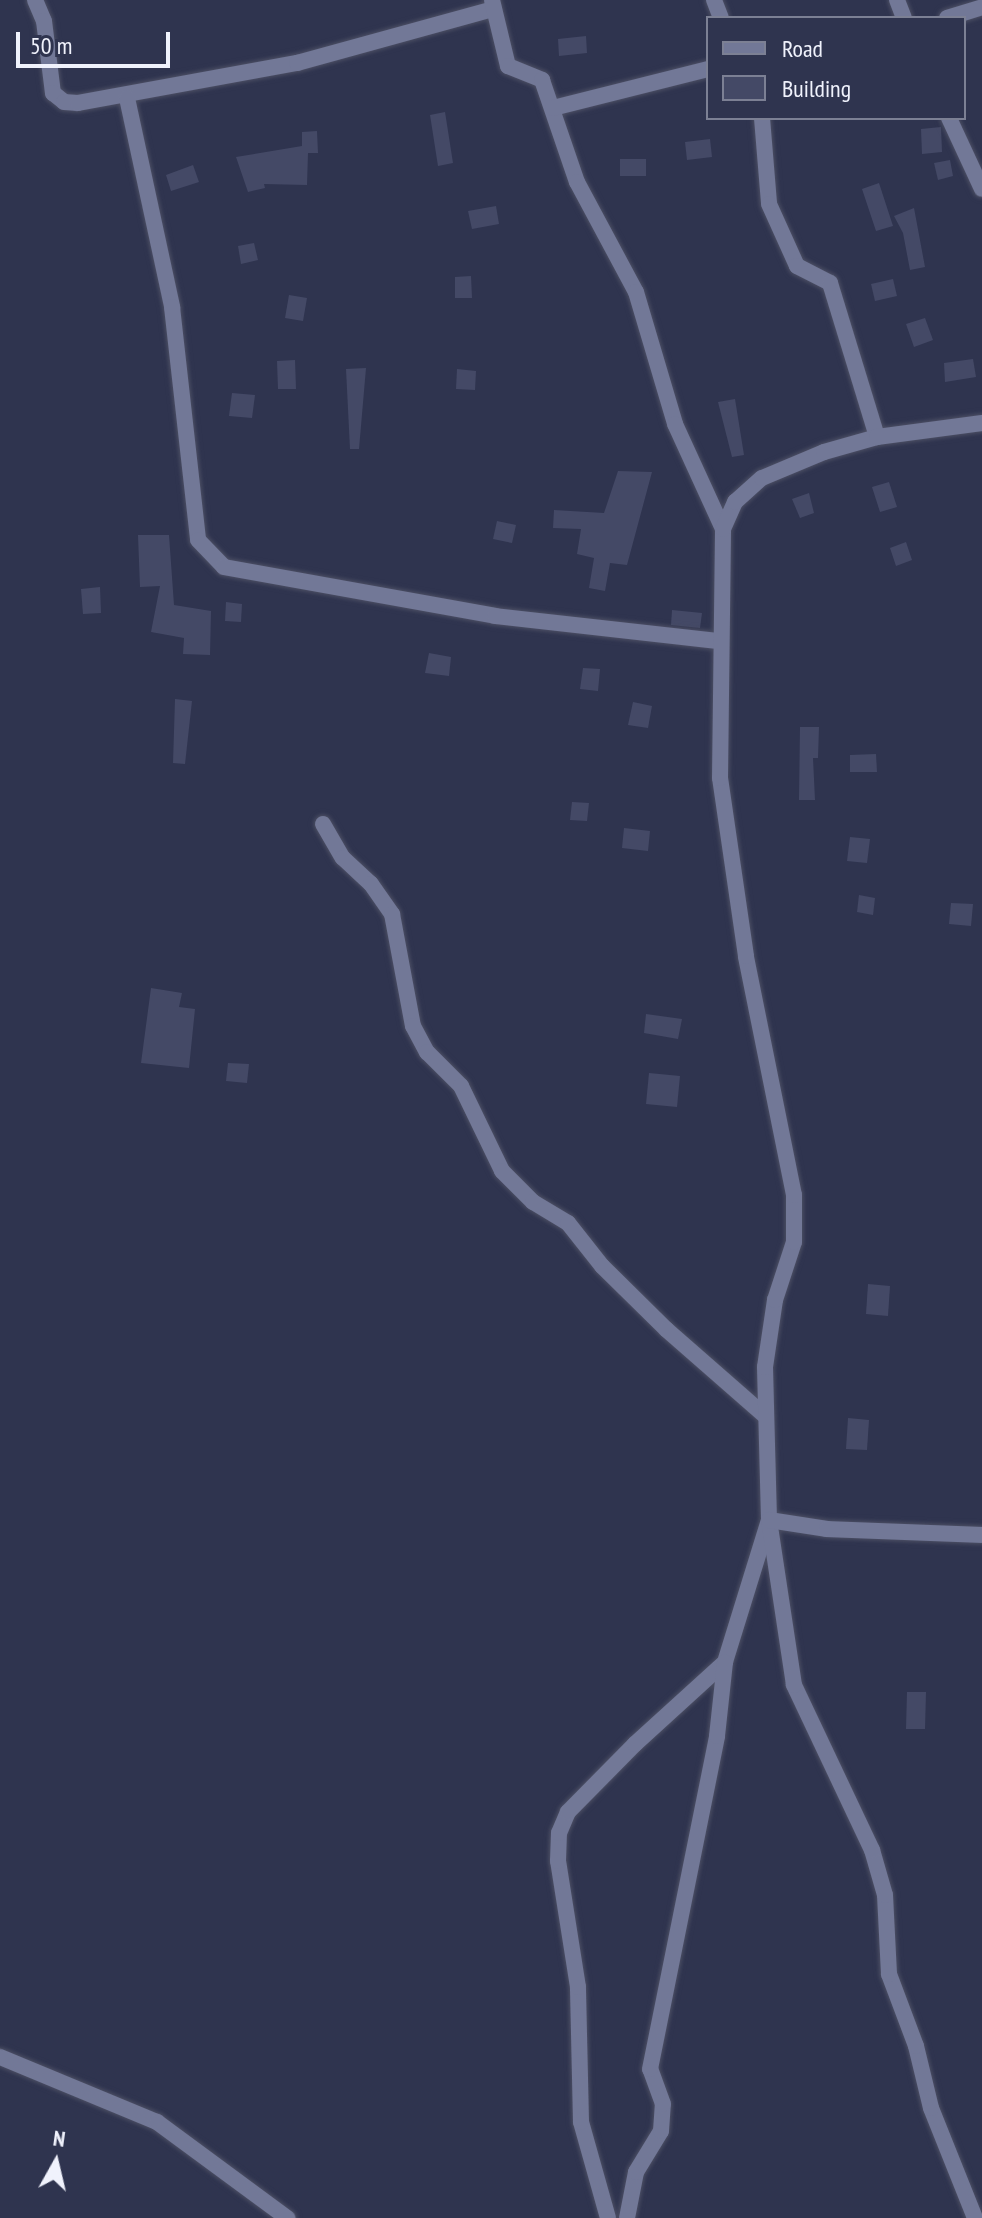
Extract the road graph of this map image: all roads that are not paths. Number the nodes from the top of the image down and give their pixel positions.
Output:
1 (35, 0) edge
2 (493, 4) edge
3 (982, 7) edge
4 (953, 16) edge
5 (706, 70) edge
6 (127, 98) junction
7 (553, 108) junction
8 (762, 120) edge
9 (950, 120) edge
10 (982, 189) edge
11 (982, 423) edge
12 (877, 437) junction
13 (723, 529) junction
14 (719, 641) junction
15 (323, 824) dead end
16 (764, 1415) junction
17 (769, 1520) junction
18 (982, 1535) edge
19 (725, 1662) junction
20 (0, 2057) edge
21 (287, 2218) edge
22 (608, 2218) edge
23 (627, 2218) edge
24 (975, 2218) edge

1 - 6 street
2 - 6 street
2 - 7 street
3 - 4 street
5 - 7 street
6 - 14 street
7 - 13 street
8 - 12 street
9 - 10 street
11 - 12 street
12 - 13 street
13 - 14 street
14 - 16 street
15 - 16 street
16 - 17 street
17 - 18 street
17 - 19 street
17 - 24 street
19 - 22 street
19 - 23 street
20 - 21 street

